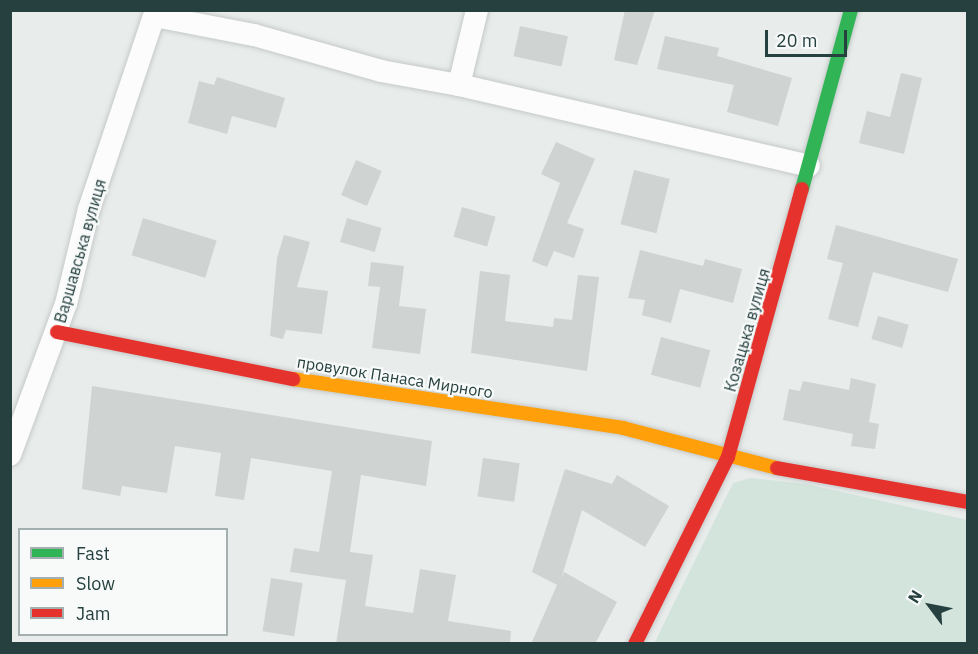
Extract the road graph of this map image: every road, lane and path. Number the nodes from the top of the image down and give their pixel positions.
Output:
1 (477, 10) edge
2 (851, 10) edge
3 (155, 13) edge
4 (459, 85) junction
5 (808, 166) junction
6 (57, 332) junction
7 (10, 455) edge
8 (728, 457) junction
9 (968, 502) edge
10 (634, 644) edge

1 - 4 street
2 - 5 street, Козацька вулиця
3 - 4 street
3 - 6 street, Варшавська вулиця
4 - 5 street
5 - 8 street, Козацька вулиця
6 - 7 street, Варшавська вулиця
6 - 8 street, провулок Панаса Мирного
8 - 9 street, провулок Панаса Мирного
8 - 10 street, Козацька вулиця

